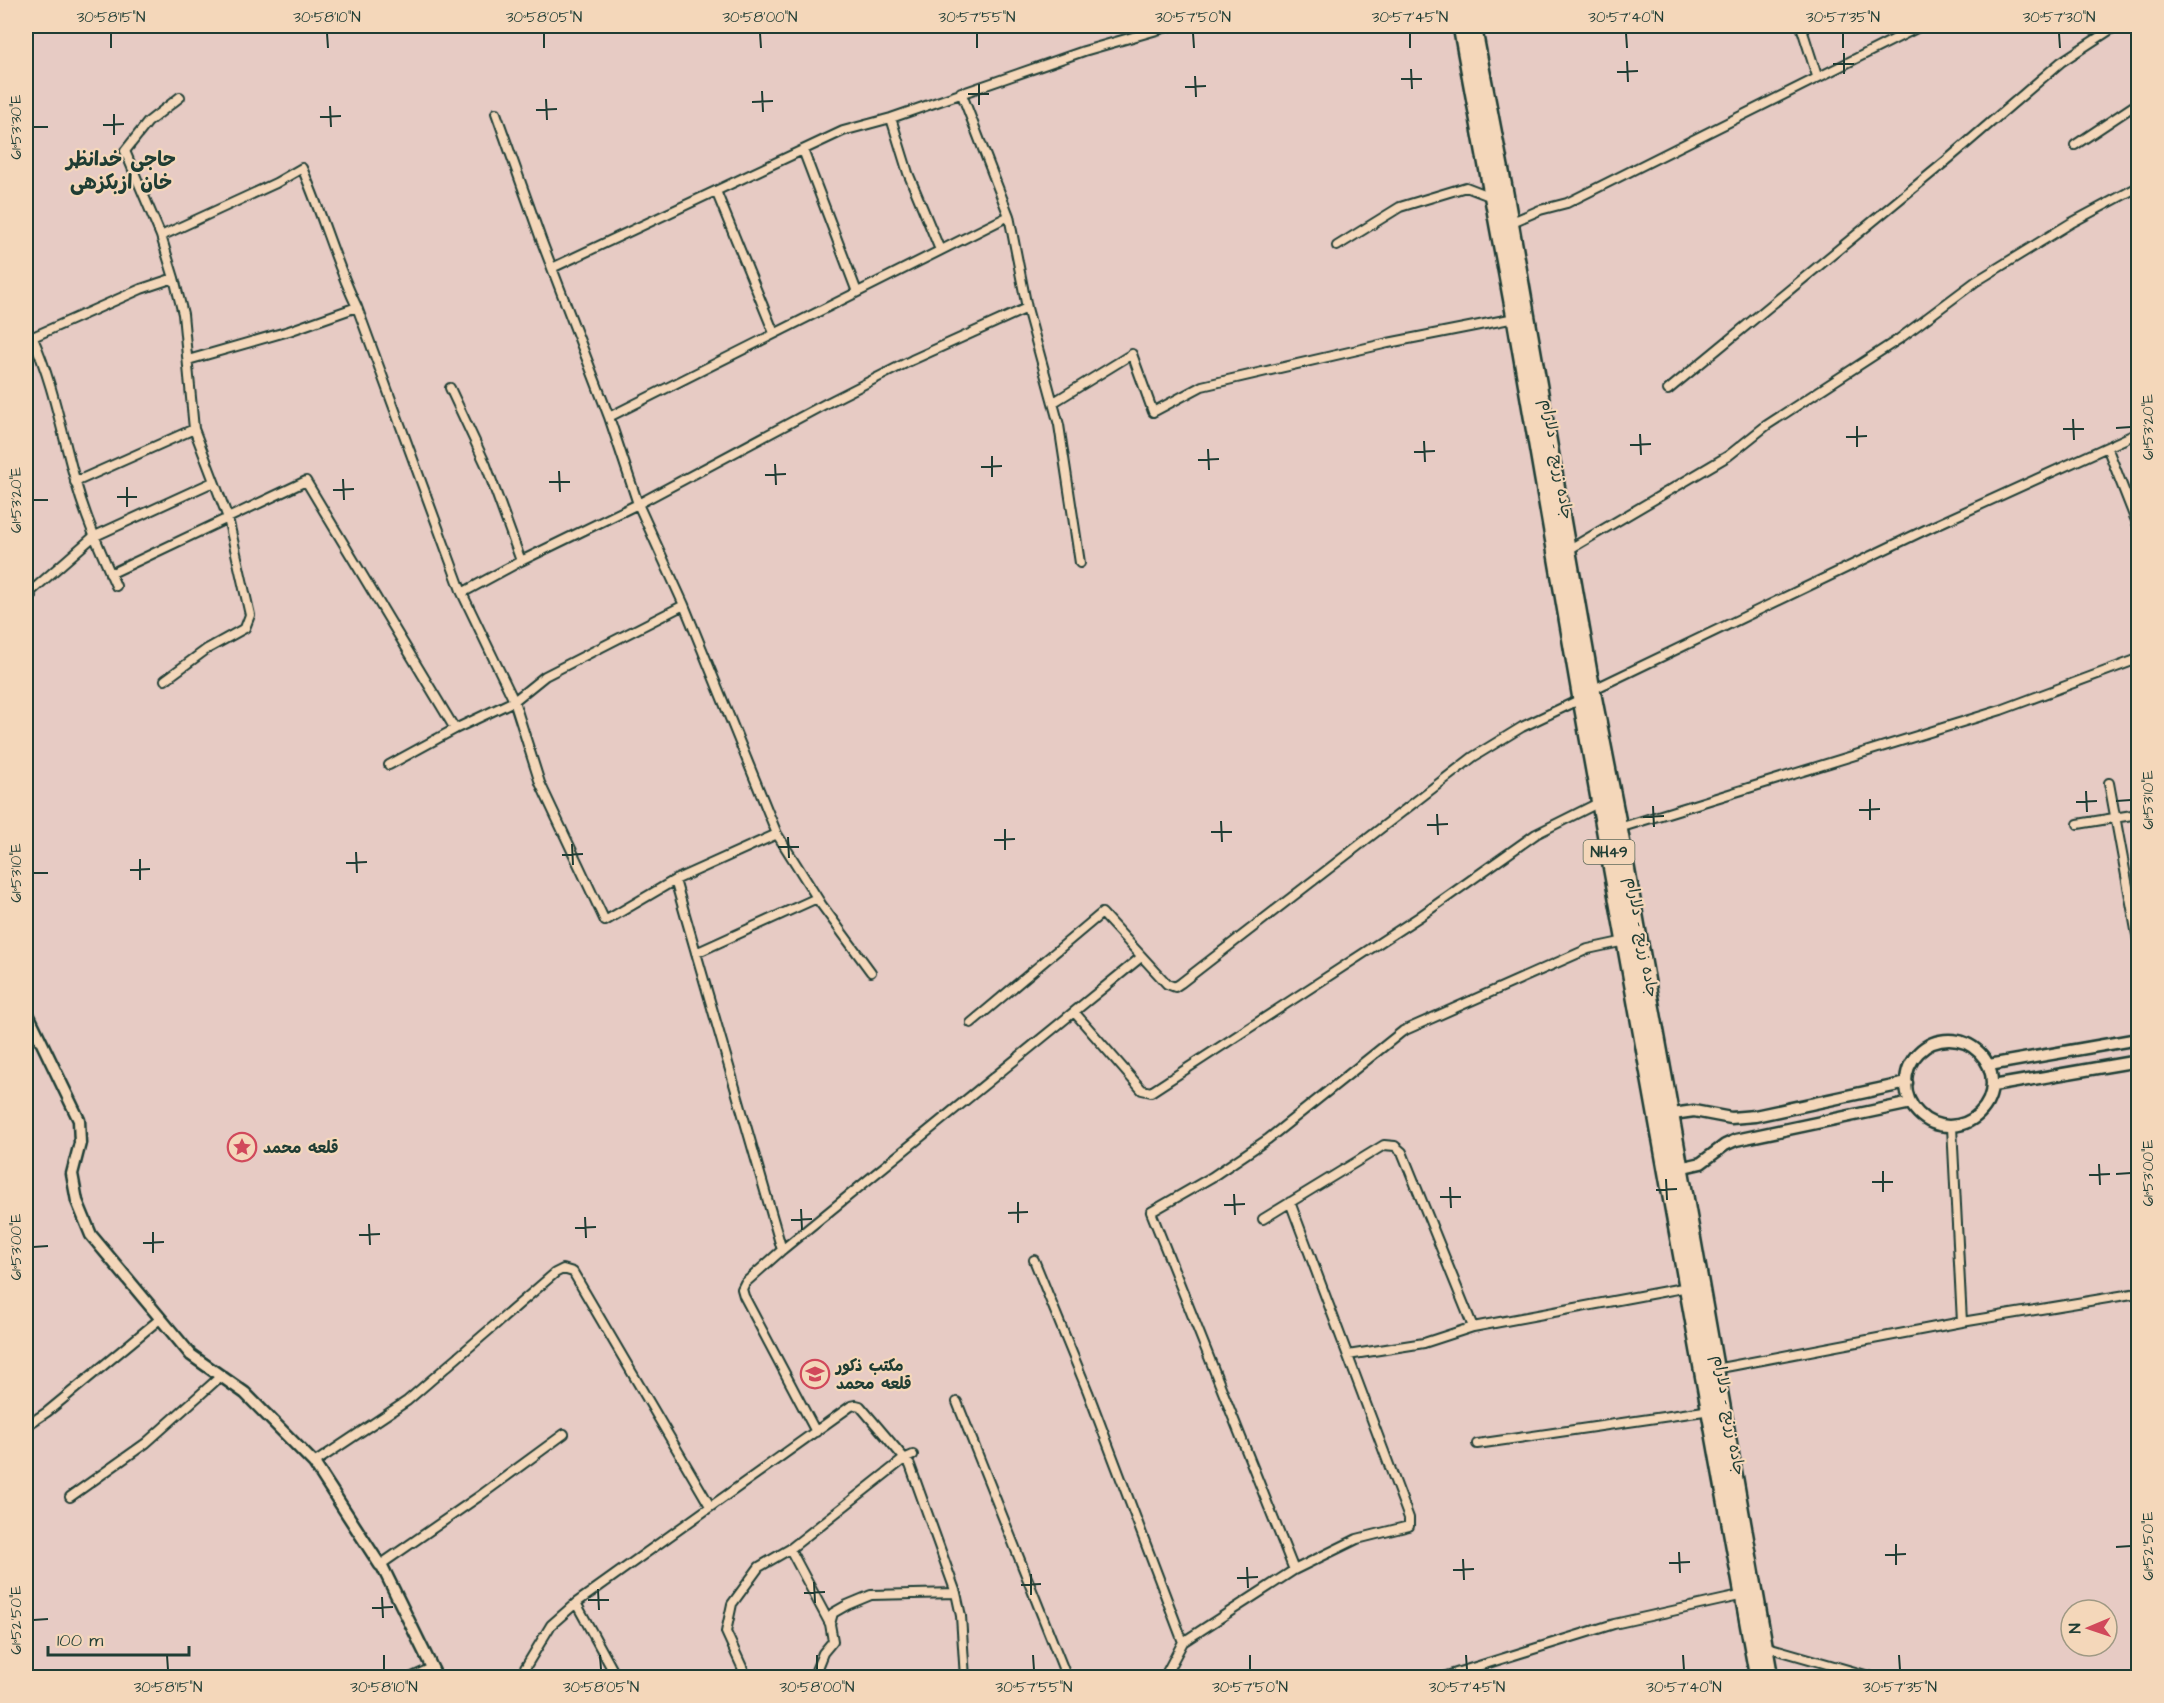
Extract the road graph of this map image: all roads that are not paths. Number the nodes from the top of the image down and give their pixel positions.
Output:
1 (1171, 26) edge
2 (1461, 26) edge
3 (1473, 26) edge
4 (1801, 26) edge
5 (1920, 26) edge
6 (2116, 26) edge
7 (1817, 76) junction
8 (961, 92) junction
9 (180, 97) dead end
10 (2139, 103) edge
11 (496, 113) dead end
12 (891, 118) junction
13 (2075, 145) dead end
14 (803, 150) junction
15 (2139, 187) edge
16 (716, 190) junction
17 (1499, 195) junction
18 (1009, 216) junction
19 (1510, 223) junction
20 (161, 236) junction
21 (1337, 246) dead end
22 (940, 250) junction
23 (552, 268) junction
24 (174, 278) junction
25 (857, 292) junction
26 (357, 307) junction
27 (1027, 308) junction
28 (1515, 318) junction
29 (774, 333) junction
30 (29, 338) edge
31 (188, 360) junction
32 (450, 388) dead end
33 (1668, 390) dead end
34 (1054, 402) junction
35 (609, 417) junction
36 (194, 429) junction
37 (2139, 433) edge
38 (2107, 447) junction
39 (75, 482) junction
40 (213, 482) junction
41 (638, 504) junction
42 (228, 518) junction
43 (2138, 521) edge
44 (93, 537) junction
45 (1568, 550) junction
46 (520, 561) junction
47 (1080, 563) dead end
48 (110, 574) junction
49 (116, 586) dead end
50 (462, 593) junction
51 (26, 602) edge
52 (684, 605) junction
53 (2139, 659) edge
54 (165, 681) dead end
55 (1586, 694) junction
56 (514, 701) junction
57 (455, 729) junction
58 (389, 765) dead end
59 (2109, 783) dead end
60 (1606, 799) junction
61 (2139, 814) edge
62 (2116, 817) junction
63 (2078, 824) dead end
64 (1619, 828) junction
65 (777, 834) junction
66 (675, 880) junction
67 (817, 898) junction
68 (1625, 941) junction
69 (2139, 941) edge
70 (696, 953) junction
71 (1140, 958) junction
72 (871, 972) dead end
73 (26, 1010) edge
74 (1075, 1013) junction
75 (971, 1023) dead end
76 (2139, 1039) edge
77 (2139, 1061) edge
78 (1989, 1065) junction
79 (1907, 1083) junction
80 (1993, 1086) junction
81 (1911, 1103) junction
82 (1664, 1115) junction
83 (1952, 1127) junction
84 (1673, 1170) junction
85 (1290, 1202) junction
86 (1263, 1219) dead end
87 (782, 1250) junction
88 (1034, 1260) dead end
89 (1688, 1287) junction
90 (2139, 1293) edge
91 (161, 1318) junction
92 (1962, 1322) junction
93 (1473, 1327) junction
94 (1347, 1355) junction
95 (1715, 1369) junction
96 (220, 1376) junction
97 (957, 1402) dead end
98 (1711, 1410) junction
99 (26, 1426) edge
100 (816, 1432) junction
101 (564, 1434) dead end
102 (1477, 1444) dead end
103 (913, 1455) dead end
104 (904, 1459) junction
105 (314, 1463) junction
106 (70, 1497) dead end
107 (710, 1506) junction
108 (790, 1549) junction
109 (380, 1565) junction
110 (1294, 1570) junction
111 (956, 1593) junction
112 (1749, 1594) junction
113 (576, 1603) junction
114 (830, 1624) junction
115 (1183, 1642) junction
116 (1764, 1646) junction
117 (434, 1673) edge
118 (410, 1677) edge
119 (519, 1677) edge
120 (617, 1677) edge
121 (747, 1677) edge
122 (813, 1677) edge
123 (965, 1677) edge
124 (1067, 1677) edge
125 (1160, 1677) edge
126 (1440, 1677) edge
127 (1758, 1677) edge
128 (1770, 1677) edge
129 (1876, 1677) edge

1 - 8 street
2 - 17 highway, جاده زرنج - دلارام / NH49
3 - 17 highway, جاده زرنج - دلارام / NH49
4 - 7 street
5 - 7 street
6 - 33 street
7 - 19 street
8 - 12 street
8 - 18 street
9 - 20 street
10 - 13 street
11 - 23 street
12 - 14 street
12 - 22 street
14 - 16 street
14 - 25 street
15 - 45 street
16 - 23 street
16 - 29 street
17 - 19 highway, جاده زرنج - دلارام / NH49
17 - 21 street
17 - 28 highway, جاده زرنج - دلارام / NH49
18 - 22 street
18 - 27 street
19 - 45 highway, جاده زرنج - دلارام / NH49
20 - 24 street
20 - 26 street
22 - 25 street
23 - 35 street
24 - 30 street
24 - 31 street
25 - 29 street
26 - 31 street
26 - 50 street
27 - 34 street
27 - 41 street
28 - 34 street
28 - 55 highway, جاده زرنج - دلارام / NH49
29 - 35 street
30 - 39 street
31 - 36 street
32 - 46 street
34 - 47 street
35 - 41 street
36 - 39 street
36 - 40 street
37 - 38 street
38 - 43 street
38 - 55 street
39 - 44 street
40 - 42 street
40 - 44 street
41 - 46 street
41 - 52 street
42 - 48 street
42 - 54 street
42 - 57 street
44 - 48 street
44 - 51 street
45 - 55 highway, جاده زرنج - دلارام / NH49
46 - 50 street
48 - 49 street
50 - 56 street
52 - 56 street
52 - 65 street
53 - 64 street
55 - 60 highway, جاده زرنج - دلارام / NH49
55 - 71 street
56 - 57 street
56 - 66 street
57 - 58 street
59 - 62 street
60 - 64 highway, جاده زرنج - دلارام / NH49
60 - 68 highway, جاده زرنج - دلارام / NH49
60 - 74 street
61 - 62 street
62 - 63 street
62 - 69 street
64 - 82 highway, جاده زرنج - دلارام / NH49
65 - 66 street
65 - 67 street
66 - 70 street
67 - 70 street
67 - 72 street
68 - 82 highway, جاده زرنج - دلارام / NH49
68 - 110 street
70 - 87 street
71 - 74 street
71 - 75 street
73 - 91 street
74 - 87 street
76 - 78 street
77 - 80 street
78 - 79 street
78 - 80 street
79 - 81 street
79 - 82 street
80 - 83 street
81 - 83 street
81 - 84 street
82 - 84 highway, جاده زرنج - دلارام / NH49
83 - 92 street
84 - 89 highway, جاده زرنج - دلارام / NH49
84 - 95 highway, جاده زرنج - دلارام / NH49
85 - 86 street
85 - 93 street
85 - 94 street
87 - 100 street
88 - 115 street
89 - 93 street
89 - 98 highway, جاده زرنج - دلارام / NH49
90 - 92 street
91 - 96 street
91 - 99 street
92 - 95 street
93 - 94 street
94 - 110 street
95 - 112 highway, جاده زرنج - دلارام / NH49
96 - 105 street
96 - 106 street
97 - 124 street
98 - 102 street
98 - 112 highway, جاده زرنج - دلارام / NH49
100 - 104 street
100 - 107 street
101 - 109 street
103 - 104 street
104 - 108 street
104 - 111 street
105 - 107 street
105 - 109 street
107 - 113 street
108 - 114 street
108 - 121 street
109 - 117 street
110 - 115 street
111 - 114 street
111 - 123 street
112 - 116 highway, جاده زرنج - دلارام / NH49
112 - 126 street
112 - 127 highway, جاده زرنج - دلارام / NH49
113 - 119 street
113 - 120 street
114 - 122 street
115 - 125 street
116 - 128 highway, جاده زرنج - دلارام / NH49
116 - 129 street
117 - 118 street

